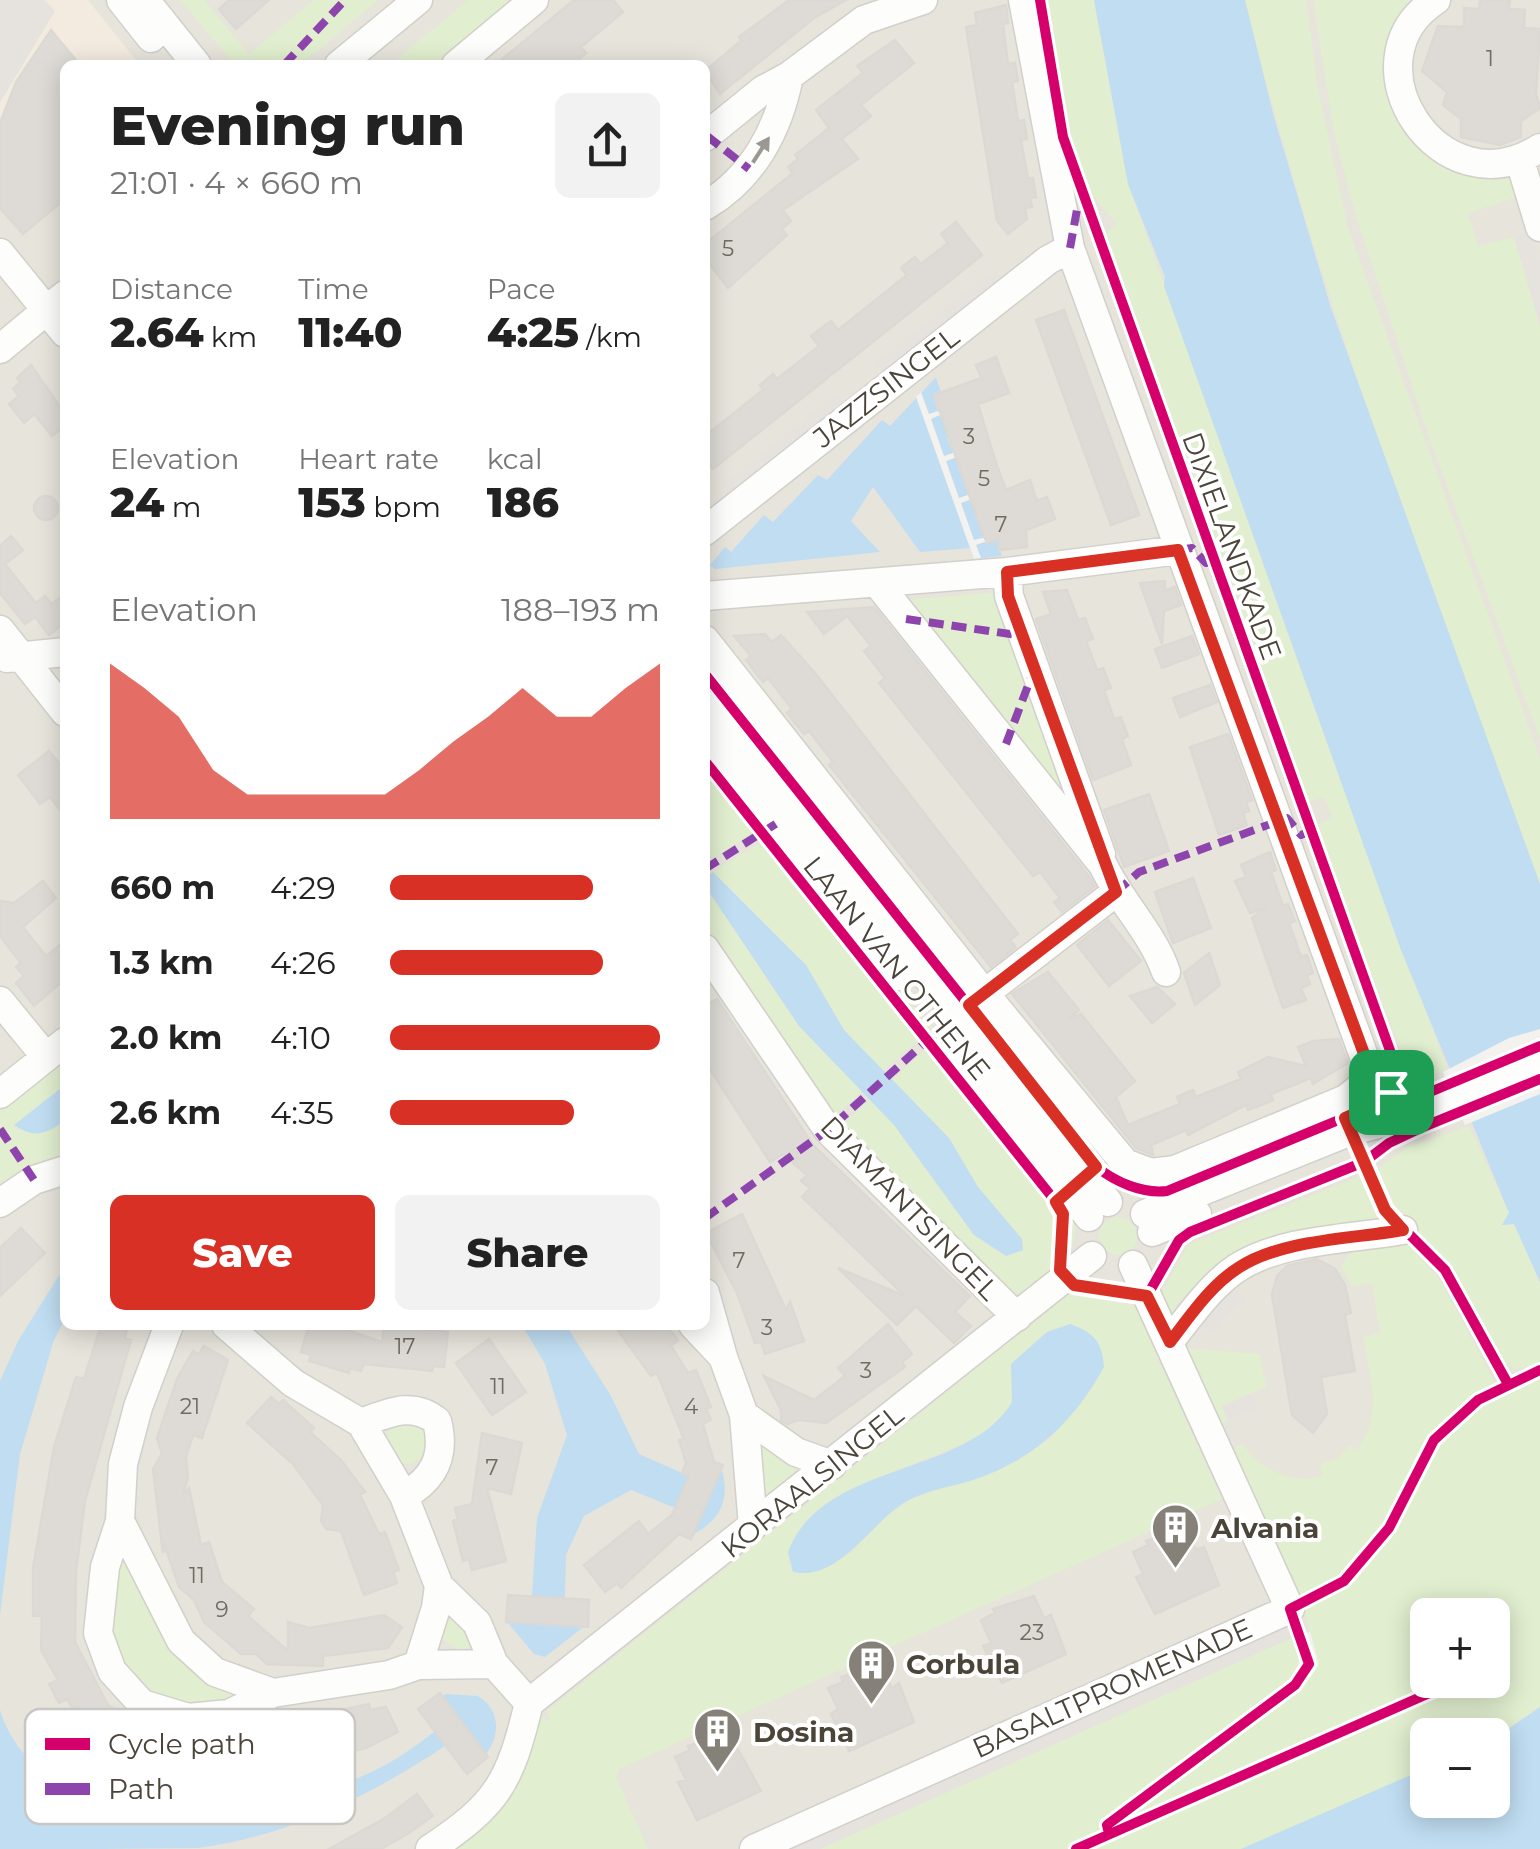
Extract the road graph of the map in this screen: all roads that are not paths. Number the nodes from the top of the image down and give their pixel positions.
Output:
1 (121, 0) edge
2 (145, 0) edge
3 (418, 0) edge
4 (534, 0) edge
5 (922, 0) edge
6 (1023, 0) edge
7 (1436, 0) edge
8 (169, 60) edge
9 (193, 60) edge
10 (345, 60) edge
11 (462, 60) edge
12 (789, 76) junction
13 (710, 134) edge
14 (1530, 155) edge
15 (710, 202) edge
16 (1540, 227) edge
17 (1070, 248) junction
18 (0, 252) edge
19 (56, 302) edge
20 (0, 349) edge
21 (710, 527) edge
22 (1178, 550) junction
23 (1007, 572) junction
24 (878, 584) junction
25 (710, 596) edge
26 (0, 630) edge
27 (710, 646) edge
28 (60, 652) edge
29 (11, 657) edge
30 (60, 707) edge
31 (710, 707) edge
32 (710, 735) edge
33 (824, 791) junction
34 (786, 817) junction
35 (1103, 865) junction
36 (1116, 892) junction
37 (710, 956) edge
38 (1166, 972) dead end
39 (984, 994) junction
40 (0, 1000) edge
41 (948, 1022) junction
42 (55, 1049) edge
43 (1540, 1064) edge
44 (1370, 1070) joint
45 (0, 1094) edge
46 (60, 1172) edge
47 (0, 1203) edge
48 (1098, 1210) junction
49 (1148, 1223) junction
50 (1403, 1230) dead end
51 (1092, 1256) junction
52 (1133, 1265) junction
53 (710, 1311) edge
54 (1017, 1317) junction
55 (167, 1330) edge
56 (232, 1330) edge
57 (698, 1330) edge
58 (1170, 1342) junction
59 (723, 1357) junction
60 (744, 1415) junction
61 (361, 1423) junction
62 (832, 1465) junction
63 (404, 1496) junction
64 (120, 1521) junction
65 (754, 1526) junction
66 (439, 1586) junction
67 (494, 1664) junction
68 (418, 1665) junction
69 (273, 1694) junction
70 (529, 1703) junction
71 (158, 1709) edge
72 (239, 1709) edge
73 (430, 1849) edge
74 (754, 1849) edge

1 - 8 street
2 - 9 street
3 - 10 street
4 - 11 street
5 - 12 street
6 - 17 street, DIXIELANDKADE
7 - 14 street
12 - 13 street
15 -> 12 street
14 - 16 street
17 - 21 street, JAZZSINGEL
17 - 22 street, DIXIELANDKADE
18 - 19 street
19 - 20 street
22 - 23 street
22 - 44 street, DIXIELANDKADE
23 - 24 street
23 - 35 street
24 - 25 street
24 - 35 street
26 - 29 street
27 - 33 street, LAAN VAN OTHENE
28 - 29 street
29 - 30 street
31 - 34 street, LAAN VAN OTHENE
32 - 34 street, LAAN VAN OTHENE
33 - 34 street
33 - 39 street, LAAN VAN OTHENE
34 - 41 street, LAAN VAN OTHENE
35 - 36 street
36 - 38 street
36 - 39 street
37 - 54 street, DIAMANTSINGEL
39 - 41 street
39 - 44 street, LAAN VAN OTHENE
40 - 42 street
41 - 48 street, LAAN VAN OTHENE
42 - 45 street
43 - 49 street
46 - 47 street
48 - 49 street
48 - 51 street
49 - 52 street
50 - 58 street
51 - 52 street
51 - 54 street, KORAALSINGEL
52 - 58 street, BASALTPROMENADE
53 - 59 street
54 - 62 street, KORAALSINGEL
55 - 64 street
56 - 61 street
57 - 59 street
58 - 74 street, BASALTPROMENADE
59 - 60 street
60 - 62 street
60 - 65 street
61 - 63 street
61 - 63 street
62 - 65 street, KORAALSINGEL
63 - 66 street
64 - 69 street
64 - 71 street
65 - 70 street, KORAALSINGEL
66 - 67 street
66 - 68 street
67 - 68 street
67 - 70 street
68 - 69 street
69 - 72 street
70 - 73 street

